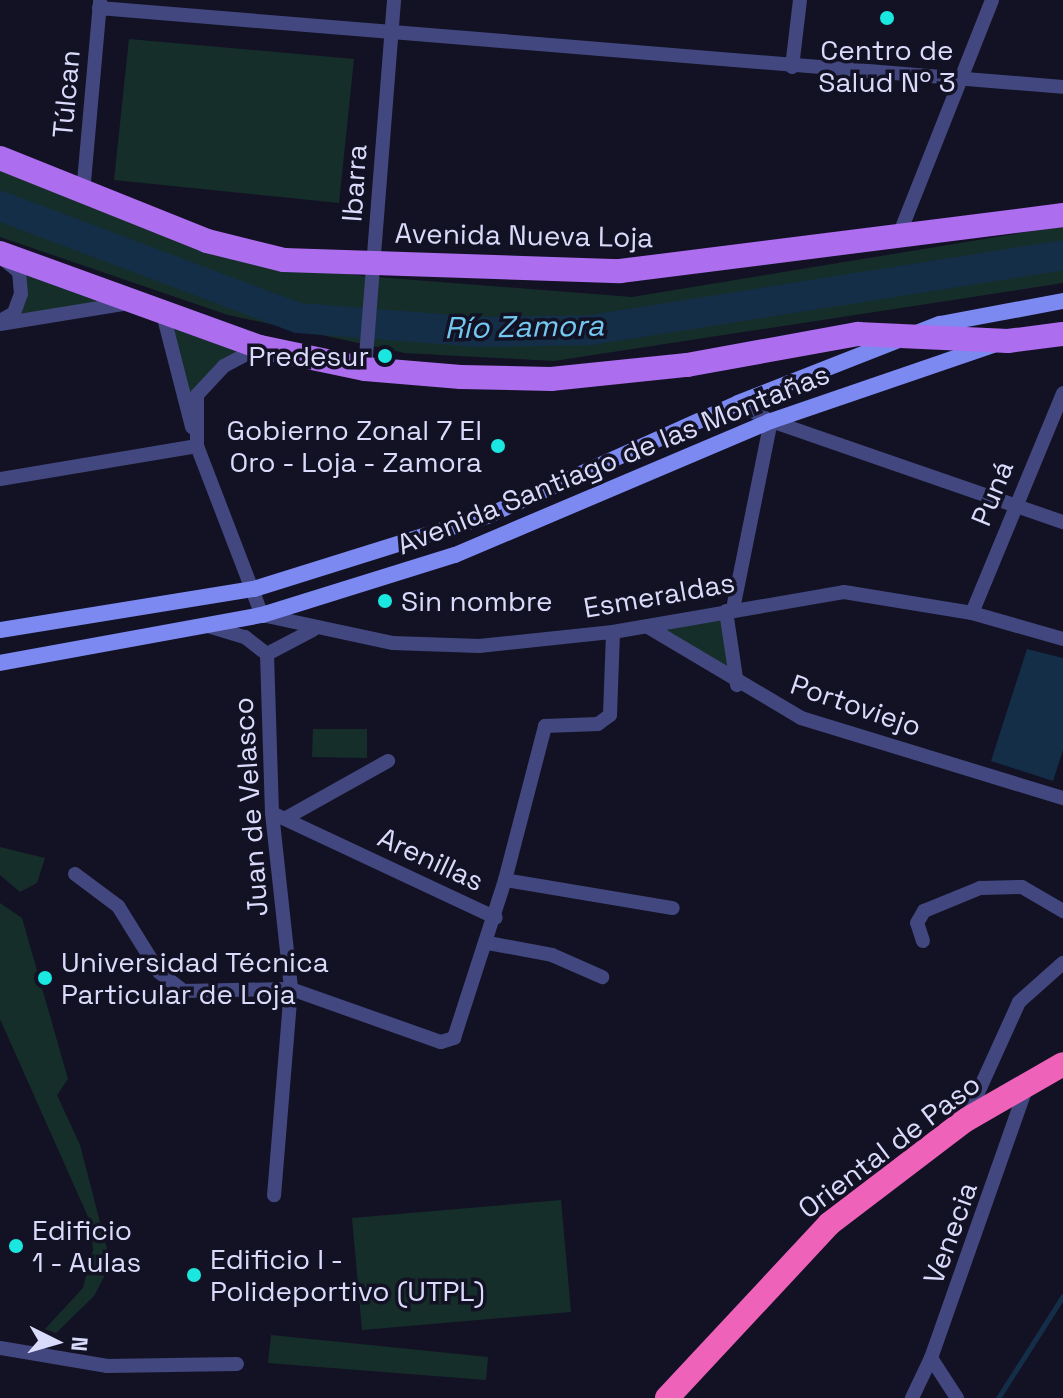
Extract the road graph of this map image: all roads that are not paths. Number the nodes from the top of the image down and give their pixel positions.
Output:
1 (394, 0) edge
2 (800, 0) edge
3 (992, 0) edge
4 (99, 4) edge
5 (391, 30) junction
6 (792, 67) junction
7 (962, 83) junction
8 (1063, 87) edge
9 (0, 158) edge
10 (83, 193) junction
11 (1063, 215) edge
12 (901, 230) junction
13 (0, 254) edge
14 (374, 272) junction
15 (1063, 301) edge
16 (130, 303) junction
17 (163, 314) junction
18 (0, 323) edge
19 (1063, 334) edge
20 (908, 335) junction
21 (1008, 341) junction
22 (260, 347) junction
23 (366, 361) junction
24 (1063, 394) edge
25 (738, 403) junction
26 (771, 421) junction
27 (197, 446) junction
28 (0, 479) edge
29 (1014, 504) junction
30 (1063, 522) edge
31 (254, 589) junction
32 (730, 610) junction
33 (972, 613) junction
34 (262, 615) junction
35 (208, 626) junction
36 (648, 627) junction
37 (0, 630) edge
38 (313, 630) junction
39 (613, 632) junction
40 (1063, 639) edge
41 (267, 654) junction
42 (0, 663) edge
43 (737, 685) junction
44 (388, 761) dead end
45 (1063, 798) edge
46 (279, 816) junction
47 (75, 874) dead end
48 (505, 880) junction
49 (673, 908) dead end
50 (1063, 911) edge
51 (496, 918) junction
52 (923, 941) dead end
53 (488, 943) junction
54 (1063, 963) edge
55 (602, 977) dead end
56 (291, 989) junction
57 (1063, 1064) edge
58 (1029, 1080) junction
59 (964, 1121) junction
60 (274, 1195) dead end
61 (0, 1348) edge
62 (931, 1358) junction
63 (237, 1364) dead end
64 (667, 1398) edge
65 (912, 1398) edge
66 (957, 1398) edge

1 - 5 street, Ibarra
2 - 6 street
3 - 7 street
4 - 5 street
4 - 10 street, Túlcan
5 - 6 street
5 - 14 street, Ibarra
6 - 7 street
7 - 8 street
7 - 12 street
9 - 10 main road, Avenida Nueva Loja
10 - 14 main road, Avenida Nueva Loja
11 - 12 main road, Avenida Nueva Loja
12 - 14 main road, Avenida Nueva Loja
13 - 16 main road
13 - 18 street
14 - 23 street, Ibarra
15 - 20 main road, Avenida Santiago de las Montañas
16 - 17 main road
16 - 18 street
17 - 22 main road
17 - 27 street
19 - 21 main road
20 - 21 main road
20 - 23 main road
20 - 25 main road, Avenida Santiago de las Montañas
21 - 26 main road, Avenida Santiago de las Montañas
22 - 23 main road
22 - 27 street
24 - 29 street, Puná
25 - 26 street
25 - 31 main road, Avenida Santiago de las Montañas
26 - 29 street
26 - 32 street
26 - 34 main road, Avenida Santiago de las Montañas
27 - 28 street
27 - 31 street
29 - 30 street
29 - 33 street, Puná
31 - 34 street
31 - 37 main road, Avenida Santiago de las Montañas
32 - 33 street, Esmeraldas
32 - 36 street, Esmeraldas
32 - 43 street
33 - 40 street, Esmeraldas
34 - 35 main road, Avenida Santiago de las Montañas
34 - 38 street, Esmeraldas
35 - 41 street
35 - 42 main road, Avenida Santiago de las Montañas
36 - 39 street, Esmeraldas
36 - 43 street, Portoviejo
38 - 39 street, Esmeraldas
38 - 41 street
39 - 48 street
41 - 46 street, Juan de Velasco
43 - 45 street, Portoviejo
44 - 46 street
46 - 51 street, Arenillas
46 - 56 street, Juan de Velasco
47 - 56 street
48 - 49 street, Arenillas
48 - 51 street, Arenillas
50 - 52 street
51 - 53 street
53 - 55 street
53 - 56 street
54 - 59 street
56 - 60 street, Juan de Velasco
57 - 58 highway, Oriental de Paso
58 - 59 highway, Oriental de Paso
58 - 62 street, Venecia
59 - 64 highway, Oriental de Paso
61 - 63 street
62 - 65 street, Venecia
62 - 66 street

